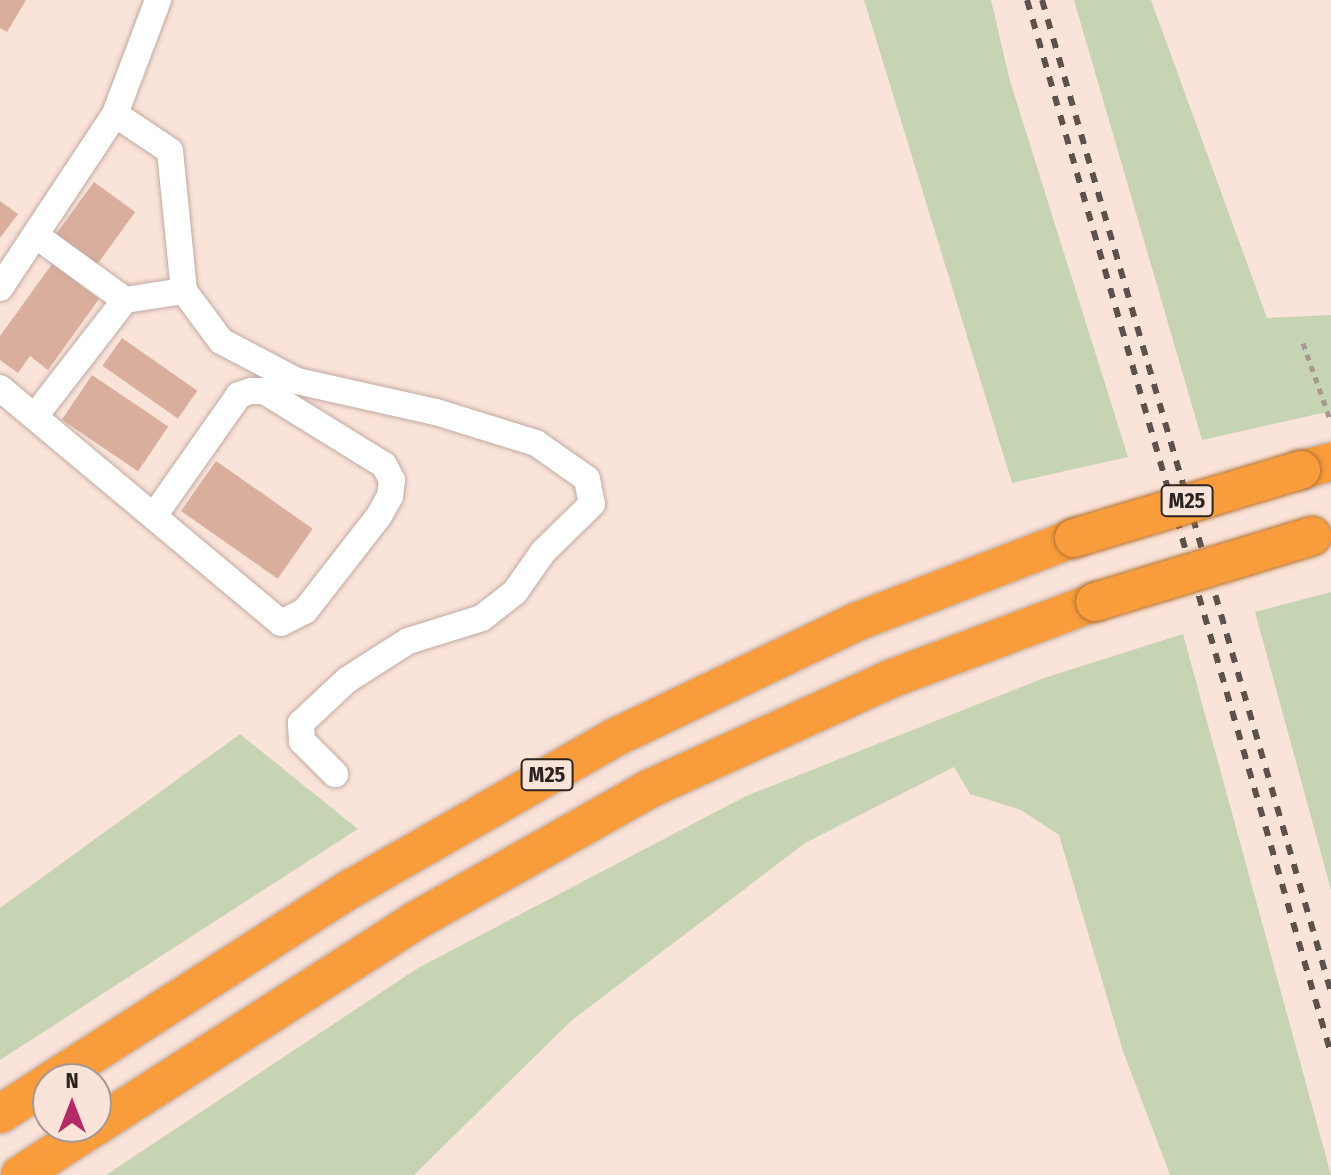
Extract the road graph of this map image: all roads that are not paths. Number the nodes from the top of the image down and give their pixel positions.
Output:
1 (158, 0) edge
2 (115, 114) junction
3 (38, 237) junction
4 (0, 288) edge
5 (184, 291) junction
6 (125, 300) junction
7 (0, 388) edge
8 (35, 416) junction
9 (1316, 466) edge
10 (156, 513) junction
11 (1322, 534) edge
12 (335, 774) dead end
13 (79, 1063) edge
14 (32, 1093) edge
15 (0, 1114) edge
16 (112, 1115) edge
17 (69, 1143) edge
18 (20, 1175) edge

1 - 2 lane
2 - 3 lane
2 - 5 lane
3 - 4 lane
3 - 6 lane
5 - 6 lane
5 - 12 lane
6 - 8 lane
7 - 8 lane
8 - 10 lane
9 - 13 highway, M25, bridge
10 - 10 lane
11 - 16 highway, M25, bridge
14 - 15 highway
17 - 18 highway, M25

